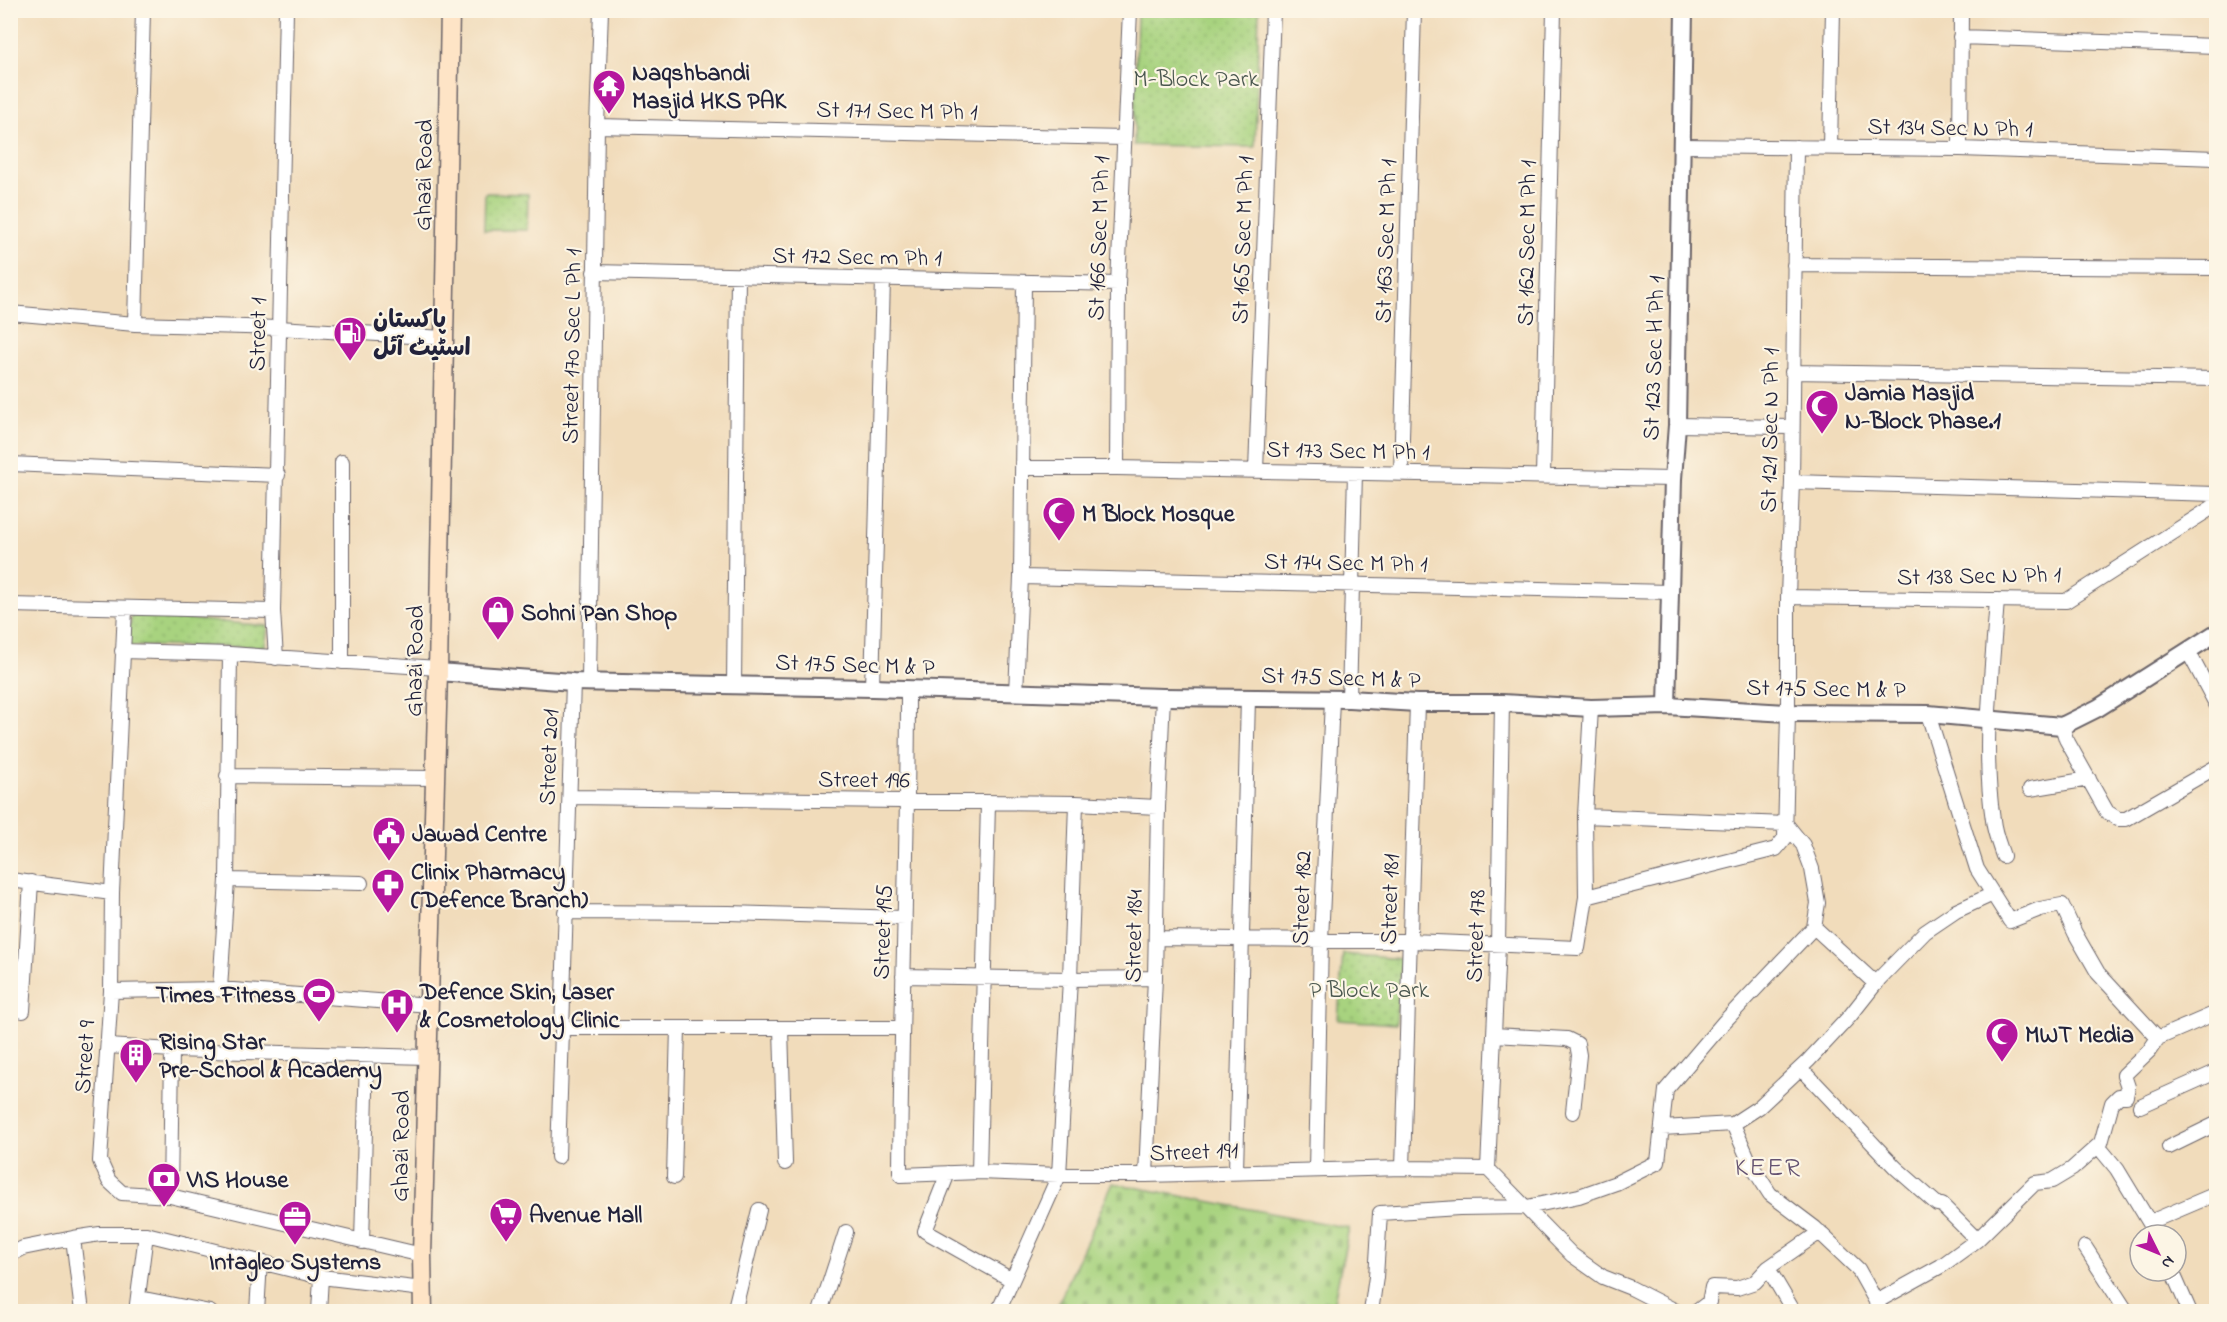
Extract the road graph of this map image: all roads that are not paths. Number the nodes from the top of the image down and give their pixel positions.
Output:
1 (143, 10) edge
2 (286, 10) edge
3 (450, 10) edge
4 (601, 10) edge
5 (1130, 10) edge
6 (1273, 10) edge
7 (1414, 10) edge
8 (1554, 10) edge
9 (1684, 10) edge
10 (1833, 10) edge
11 (1961, 10) edge
12 (1960, 37) junction
13 (2217, 46) edge
14 (597, 126) junction
15 (1124, 138) junction
16 (1682, 146) junction
17 (1796, 147) junction
18 (1830, 147) junction
19 (1960, 148) junction
20 (2217, 158) edge
21 (1794, 265) junction
22 (2217, 268) edge
23 (594, 272) junction
24 (738, 275) junction
25 (883, 279) junction
26 (1024, 282) junction
27 (1118, 284) junction
28 (10, 313) edge
29 (135, 324) junction
30 (279, 328) junction
31 (444, 338) junction
32 (1792, 372) junction
33 (2217, 379) edge
34 (1677, 424) junction
35 (1792, 427) junction
36 (342, 462) dead end
37 (10, 464) edge
38 (1022, 468) junction
39 (1117, 468) junction
40 (1256, 471) junction
41 (1355, 473) junction
42 (1401, 473) junction
43 (278, 475) junction
44 (1543, 476) junction
45 (1673, 479) junction
46 (1792, 482) junction
47 (2217, 494) edge
48 (2217, 505) edge
49 (1021, 577) junction
50 (1351, 584) junction
51 (1670, 592) junction
52 (1788, 597) junction
53 (1997, 600) junction
54 (10, 605) edge
55 (125, 609) junction
56 (273, 611) junction
57 (2217, 633) edge
58 (122, 651) junction
59 (2188, 651) junction
60 (230, 654) junction
61 (276, 658) junction
62 (342, 662) junction
63 (438, 670) junction
64 (581, 682) junction
65 (734, 685) junction
66 (872, 688) junction
67 (908, 690) junction
68 (1016, 693) junction
69 (1163, 697) junction
70 (1248, 698) junction
71 (1340, 699) junction
72 (1417, 703) junction
73 (1502, 704) junction
74 (2217, 704) edge
75 (1667, 706) junction
76 (1590, 708) junction
77 (1788, 713) junction
78 (1928, 714) junction
79 (1989, 719) junction
80 (2062, 726) junction
81 (2217, 767) edge
82 (227, 776) junction
83 (435, 778) junction
84 (2089, 779) junction
85 (2030, 789) dead end
86 (570, 797) junction
87 (908, 802) junction
88 (988, 803) junction
89 (1076, 803) junction
90 (1158, 807) junction
91 (1586, 816) junction
92 (1786, 824) junction
93 (2003, 856) dead end
94 (10, 880) edge
95 (227, 880) junction
96 (31, 882) junction
97 (360, 883) dead end
98 (112, 893) junction
99 (1994, 894) junction
100 (1586, 897) junction
101 (565, 912) junction
102 (904, 918) junction
103 (1814, 927) junction
104 (1156, 938) junction
105 (1241, 938) junction
106 (1321, 940) junction
107 (1411, 941) junction
108 (1498, 945) junction
109 (903, 976) junction
110 (983, 978) junction
111 (1155, 978) junction
112 (1070, 980) junction
113 (1876, 984) junction
114 (219, 989) junction
115 (111, 991) junction
116 (430, 1005) junction
117 (23, 1011) dead end
118 (2217, 1013) edge
119 (562, 1028) junction
120 (678, 1028) junction
121 (782, 1028) junction
122 (901, 1028) junction
123 (1494, 1035) junction
124 (2158, 1038) junction
125 (108, 1046) junction
126 (172, 1050) junction
127 (368, 1055) junction
128 (426, 1057) junction
129 (1801, 1068) junction
130 (2217, 1072) edge
131 (2140, 1106) dead end
132 (1573, 1112) dead end
133 (1733, 1124) junction
134 (2217, 1124) edge
135 (1662, 1128) junction
136 (2098, 1146) junction
137 (2169, 1147) dead end
138 (558, 1157) dead end
139 (785, 1162) dead end
140 (1403, 1168) junction
141 (1488, 1169) junction
142 (1316, 1170) junction
143 (1236, 1171) junction
144 (979, 1172) junction
145 (948, 1173) junction
146 (901, 1174) joint
147 (1059, 1175) junction
148 (1146, 1175) junction
149 (674, 1177) dead end
150 (2217, 1194) edge
151 (170, 1196) junction
152 (1527, 1208) junction
153 (759, 1210) dead end
154 (2150, 1222) joint
155 (846, 1232) dead end
156 (1820, 1232) junction
157 (146, 1234) junction
158 (73, 1238) junction
159 (1977, 1240) junction
160 (362, 1242) junction
161 (2085, 1247) dead end
162 (10, 1255) edge
163 (422, 1255) junction
164 (260, 1262) junction
165 (1768, 1268) junction
166 (321, 1277) junction
167 (1012, 1281) junction
168 (2177, 1283) edge
169 (423, 1289) junction
170 (138, 1304) edge
171 (1879, 1307) edge
172 (82, 1311) edge
173 (210, 1311) edge
174 (257, 1311) edge
175 (319, 1311) edge
176 (423, 1311) edge
177 (734, 1311) edge
178 (820, 1311) edge
179 (998, 1311) edge
180 (1371, 1311) edge
181 (1678, 1311) edge
182 (1696, 1311) edge
183 (1794, 1311) edge
184 (2127, 1311) edge
185 (2190, 1311) edge

1 - 29 street
2 - 30 street, Street 1
3 - 31 main road, Ghazi Road
4 - 14 street, Street 170 Sec L Ph 1
5 - 15 street, St 166 Sec M Ph 1
6 - 40 street, St 165 Sec M Ph 1
7 - 42 street, St 163 Sec M Ph 1
8 - 44 street, St 162 Sec M Ph 1
9 - 16 street, St 123 Sec H Ph 1
10 - 18 street
11 - 12 street
12 - 13 street
12 - 19 street
14 - 15 street, St 171 Sec M Ph 1
14 - 23 street, Street 170 Sec L Ph 1
15 - 27 street, St 166 Sec M Ph 1
16 - 17 street, St 134 Sec N Ph 1
16 - 34 street, St 123 Sec H Ph 1
17 - 18 street, St 134 Sec N Ph 1
17 - 21 street, St 121 Sec N Ph 1
18 - 19 street, St 134 Sec N Ph 1
19 - 20 street, St 134 Sec N Ph 1
21 - 22 street
21 - 32 street, St 121 Sec N Ph 1
23 - 24 street, St 172 Sec m Ph 1
23 - 64 street, Street 170 Sec L Ph 1
24 - 25 street, St 172 Sec m Ph 1
24 - 65 street
25 - 26 street, St 172 Sec m Ph 1
25 - 66 street
26 - 27 street, St 172 Sec m Ph 1
26 - 38 street
27 - 39 street, St 166 Sec M Ph 1
28 - 29 street
29 - 30 street
30 - 31 street
30 - 43 street, Street 1
31 - 63 main road, Ghazi Road
32 - 33 street
32 - 35 street, St 121 Sec N Ph 1
34 - 35 street
34 - 45 street, St 123 Sec H Ph 1
35 - 46 street, St 121 Sec N Ph 1
36 - 62 street
37 - 43 street
38 - 39 street, St 173 Sec M Ph 1
38 - 49 street
39 - 40 street, St 173 Sec M Ph 1
40 - 41 street, St 173 Sec M Ph 1
41 - 42 street, St 173 Sec M Ph 1
41 - 50 street, Street 182
42 - 44 street, St 173 Sec M Ph 1
43 - 56 street, Street 1
44 - 45 street, St 173 Sec M Ph 1
45 - 51 street, St 123 Sec H Ph 1
46 - 47 street
46 - 52 street, St 121 Sec N Ph 1
48 - 53 street, St 138 Sec N Ph 1
49 - 50 street, St 174 Sec M Ph 1
49 - 68 street
50 - 51 street, St 174 Sec M Ph 1
50 - 71 street, Street 182
51 - 75 street, St 123 Sec H Ph 1
52 - 53 street, St 138 Sec N Ph 1
52 - 77 street, St 121 Sec N Ph 1
53 - 79 street
54 - 55 street
55 - 56 street
55 - 58 street, Street 9
56 - 61 street, Street 1
57 - 59 street
58 - 60 street
58 - 98 street, Street 9
59 - 74 street
59 - 80 street
60 - 61 street
60 - 82 street
61 - 62 street
62 - 63 street
63 - 64 street, St 175 Sec M & P
63 - 83 main road, Ghazi Road
64 - 65 street, St 175 Sec M & P
64 - 86 street, Street 201
65 - 66 street, St 175 Sec M & P
66 - 67 street, St 175 Sec M & P
67 - 68 street, St 175 Sec M & P
67 - 87 street, Street 195
68 - 69 street, St 175 Sec M & P
69 - 70 street, St 175 Sec M & P
69 - 90 street, Street 184
70 - 71 street, St 175 Sec M & P
70 - 105 street
71 - 72 street, St 175 Sec M & P
71 - 106 street, Street 182
72 - 73 street, St 175 Sec M & P
72 - 107 street, Street 181
73 - 76 street, St 175 Sec M & P
73 - 108 street, Street 178
75 - 76 street, St 175 Sec M & P
75 - 77 street, St 175 Sec M & P
76 - 91 street
77 - 78 street, St 175 Sec M & P
77 - 92 street, St 121 Sec N Ph 1
78 - 79 street, St 175 Sec M & P
78 - 99 street
79 - 80 street, St 175 Sec M & P
79 - 93 street
80 - 84 street
81 - 84 street
82 - 83 street
82 - 95 street
83 - 116 main road, Ghazi Road
84 - 85 street
86 - 87 street, Street 196
86 - 101 street, Street 201
87 - 88 street, Street 196
87 - 102 street, Street 195
88 - 89 street, Street 196
88 - 110 street
89 - 90 street, Street 196
89 - 112 street
90 - 104 street, Street 184
91 - 92 street
91 - 100 street
92 - 100 street
92 - 103 street
94 - 96 street
95 - 97 street
95 - 114 street
96 - 98 street
96 - 117 street
98 - 115 street, Street 9
99 - 113 street
99 - 124 street
100 - 108 street
101 - 102 street
101 - 119 street, Street 201
102 - 109 street, Street 195
103 - 113 street
103 - 135 street
104 - 105 street
104 - 111 street, Street 184
105 - 106 street
105 - 143 street
106 - 107 street
106 - 142 street, Street 182
107 - 108 street
107 - 140 street, Street 181
108 - 123 street, Street 178
109 - 110 street
109 - 122 street, Street 195
110 - 112 street
110 - 144 street
111 - 112 street
111 - 148 street, Street 184
112 - 147 street
113 - 129 street
114 - 115 street
114 - 116 street
115 - 125 street, Street 9
116 - 128 main road, Ghazi Road
118 - 124 street
119 - 120 street
119 - 138 street, Street 201
120 - 121 street
120 - 149 street
121 - 122 street
121 - 139 street
122 - 146 street, Street 195
123 - 132 street
123 - 141 street, Street 178
124 - 136 street
125 - 126 street
125 - 151 street, Street 9
126 - 127 street
126 - 151 street
127 - 128 street
127 - 160 street
128 - 163 main road, Ghazi Road
129 - 133 street
129 - 159 street
130 - 131 street
133 - 135 street
133 - 156 street
134 - 137 street
135 - 152 street
136 - 154 street
136 - 159 street
140 - 141 street, Street 191
140 - 142 street, Street 191
141 - 152 street
142 - 143 street, Street 191
143 - 148 street, Street 191
144 - 145 street, Street 191
144 - 147 street, Street 191
145 - 146 street, Street 191
145 - 167 street
147 - 148 street, Street 191
147 - 167 street
150 - 154 street
151 - 160 street, Street 9
152 - 180 street
152 - 181 street
153 - 177 street
155 - 178 street
156 - 165 street
156 - 171 street
157 - 158 street
157 - 164 street
157 - 170 street
158 - 162 street
158 - 172 street
159 - 171 street
160 - 163 street, Street 9
161 - 184 street
163 - 169 main road, Ghazi Road
164 - 166 street
164 - 174 street
165 - 182 street
165 - 183 street
166 - 169 street
166 - 175 street
167 - 179 street
168 - 185 street
169 - 176 main road, Ghazi Road
170 - 173 street

